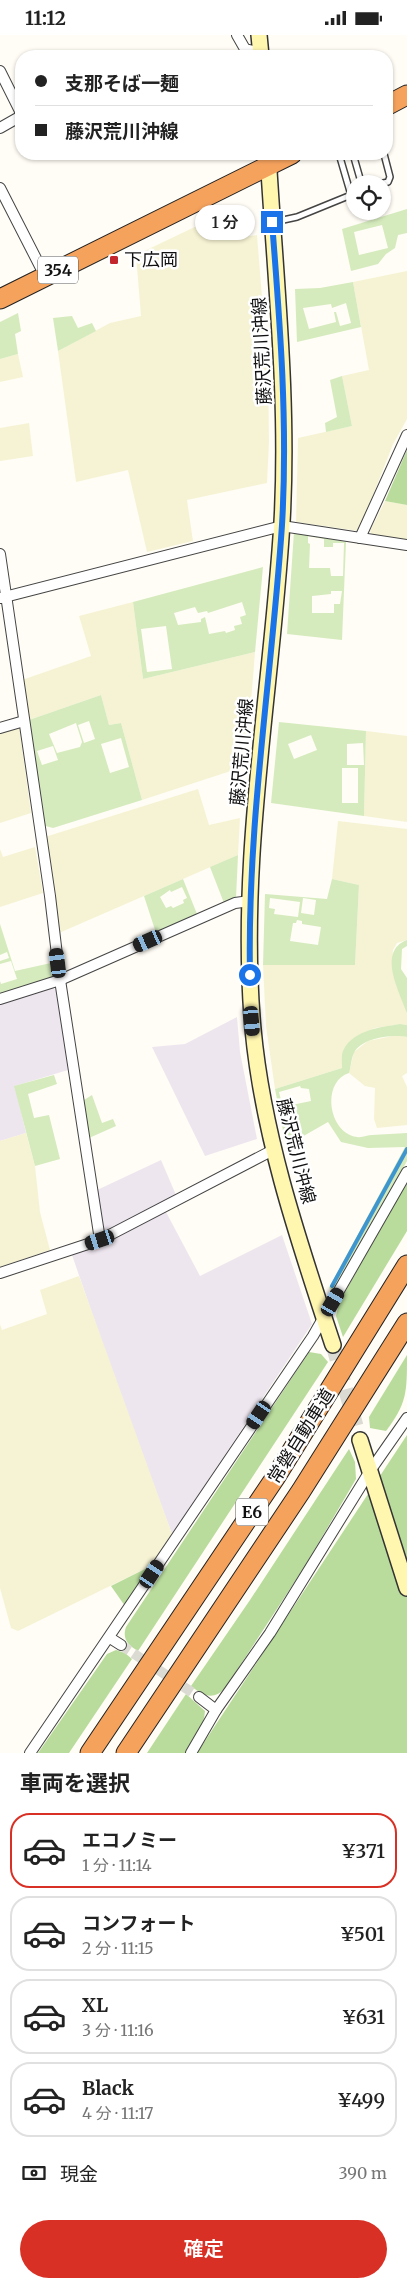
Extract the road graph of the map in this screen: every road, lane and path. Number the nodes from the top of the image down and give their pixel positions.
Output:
1 (237, 35) edge
2 (259, 35) edge
3 (248, 50) edge
4 (260, 50) edge
5 (0, 71) edge
6 (407, 95) edge
7 (15, 102) edge
8 (393, 102) edge
9 (15, 118) edge
10 (0, 128) edge
11 (268, 160) edge
12 (341, 160) edge
13 (355, 160) edge
14 (386, 160) edge
15 (359, 175) edge
16 (389, 175) edge
17 (0, 187) edge
18 (272, 222) junction
19 (45, 276) junction
20 (0, 299) edge
21 (407, 435) edge
22 (282, 526) junction
23 (360, 538) junction
24 (407, 545) edge
25 (0, 554) edge
26 (3, 598) edge
27 (24, 721) junction
28 (0, 728) edge
29 (250, 901) junction
30 (60, 980) junction
31 (0, 999) edge
32 (275, 1149) junction
33 (407, 1172) edge
34 (100, 1240) junction
35 (407, 1265) edge
36 (0, 1273) edge
37 (324, 1317) junction
38 (407, 1323) edge
39 (333, 1345) tunnel mouth
40 (407, 1418) edge
41 (360, 1440) tunnel mouth
42 (370, 1471) junction
43 (407, 1588) edge
44 (110, 1638) junction
45 (121, 1645) tunnel mouth
46 (199, 1697) tunnel mouth
47 (216, 1710) junction
48 (30, 1753) edge
49 (90, 1753) edge
50 (126, 1753) edge
51 (191, 1753) edge

1 - 3 street
2 - 4 main road
5 - 7 street
6 - 8 highway
9 - 10 street
11 - 18 main road, 藤沢荒川沖線
11 - 19 highway, 354
12 - 18 lane
13 - 15 lane
14 - 16 lane
17 - 19 street
18 - 22 main road, 藤沢荒川沖線
19 - 20 highway, 354
21 - 23 street
22 - 23 street
22 - 26 street
22 - 29 main road, 藤沢荒川沖線
23 - 24 street
25 - 26 street
26 - 27 street
27 - 28 street
27 - 30 street
29 - 30 street
29 - 32 main road, 藤沢荒川沖線
30 - 31 street
30 - 34 street
32 - 34 street
32 - 37 main road, 藤沢荒川沖線
33 - 37 street
34 - 36 street
35 - 49 highway, 常磐自動車道 / E6
37 - 39 main road, 藤沢荒川沖線
37 - 44 street
38 - 50 highway, 常磐自動車道 / E6
40 - 42 street
41 - 42 main road
42 - 43 main road
42 - 47 street
44 - 45 street
44 - 48 street
46 - 47 street
47 - 51 street

